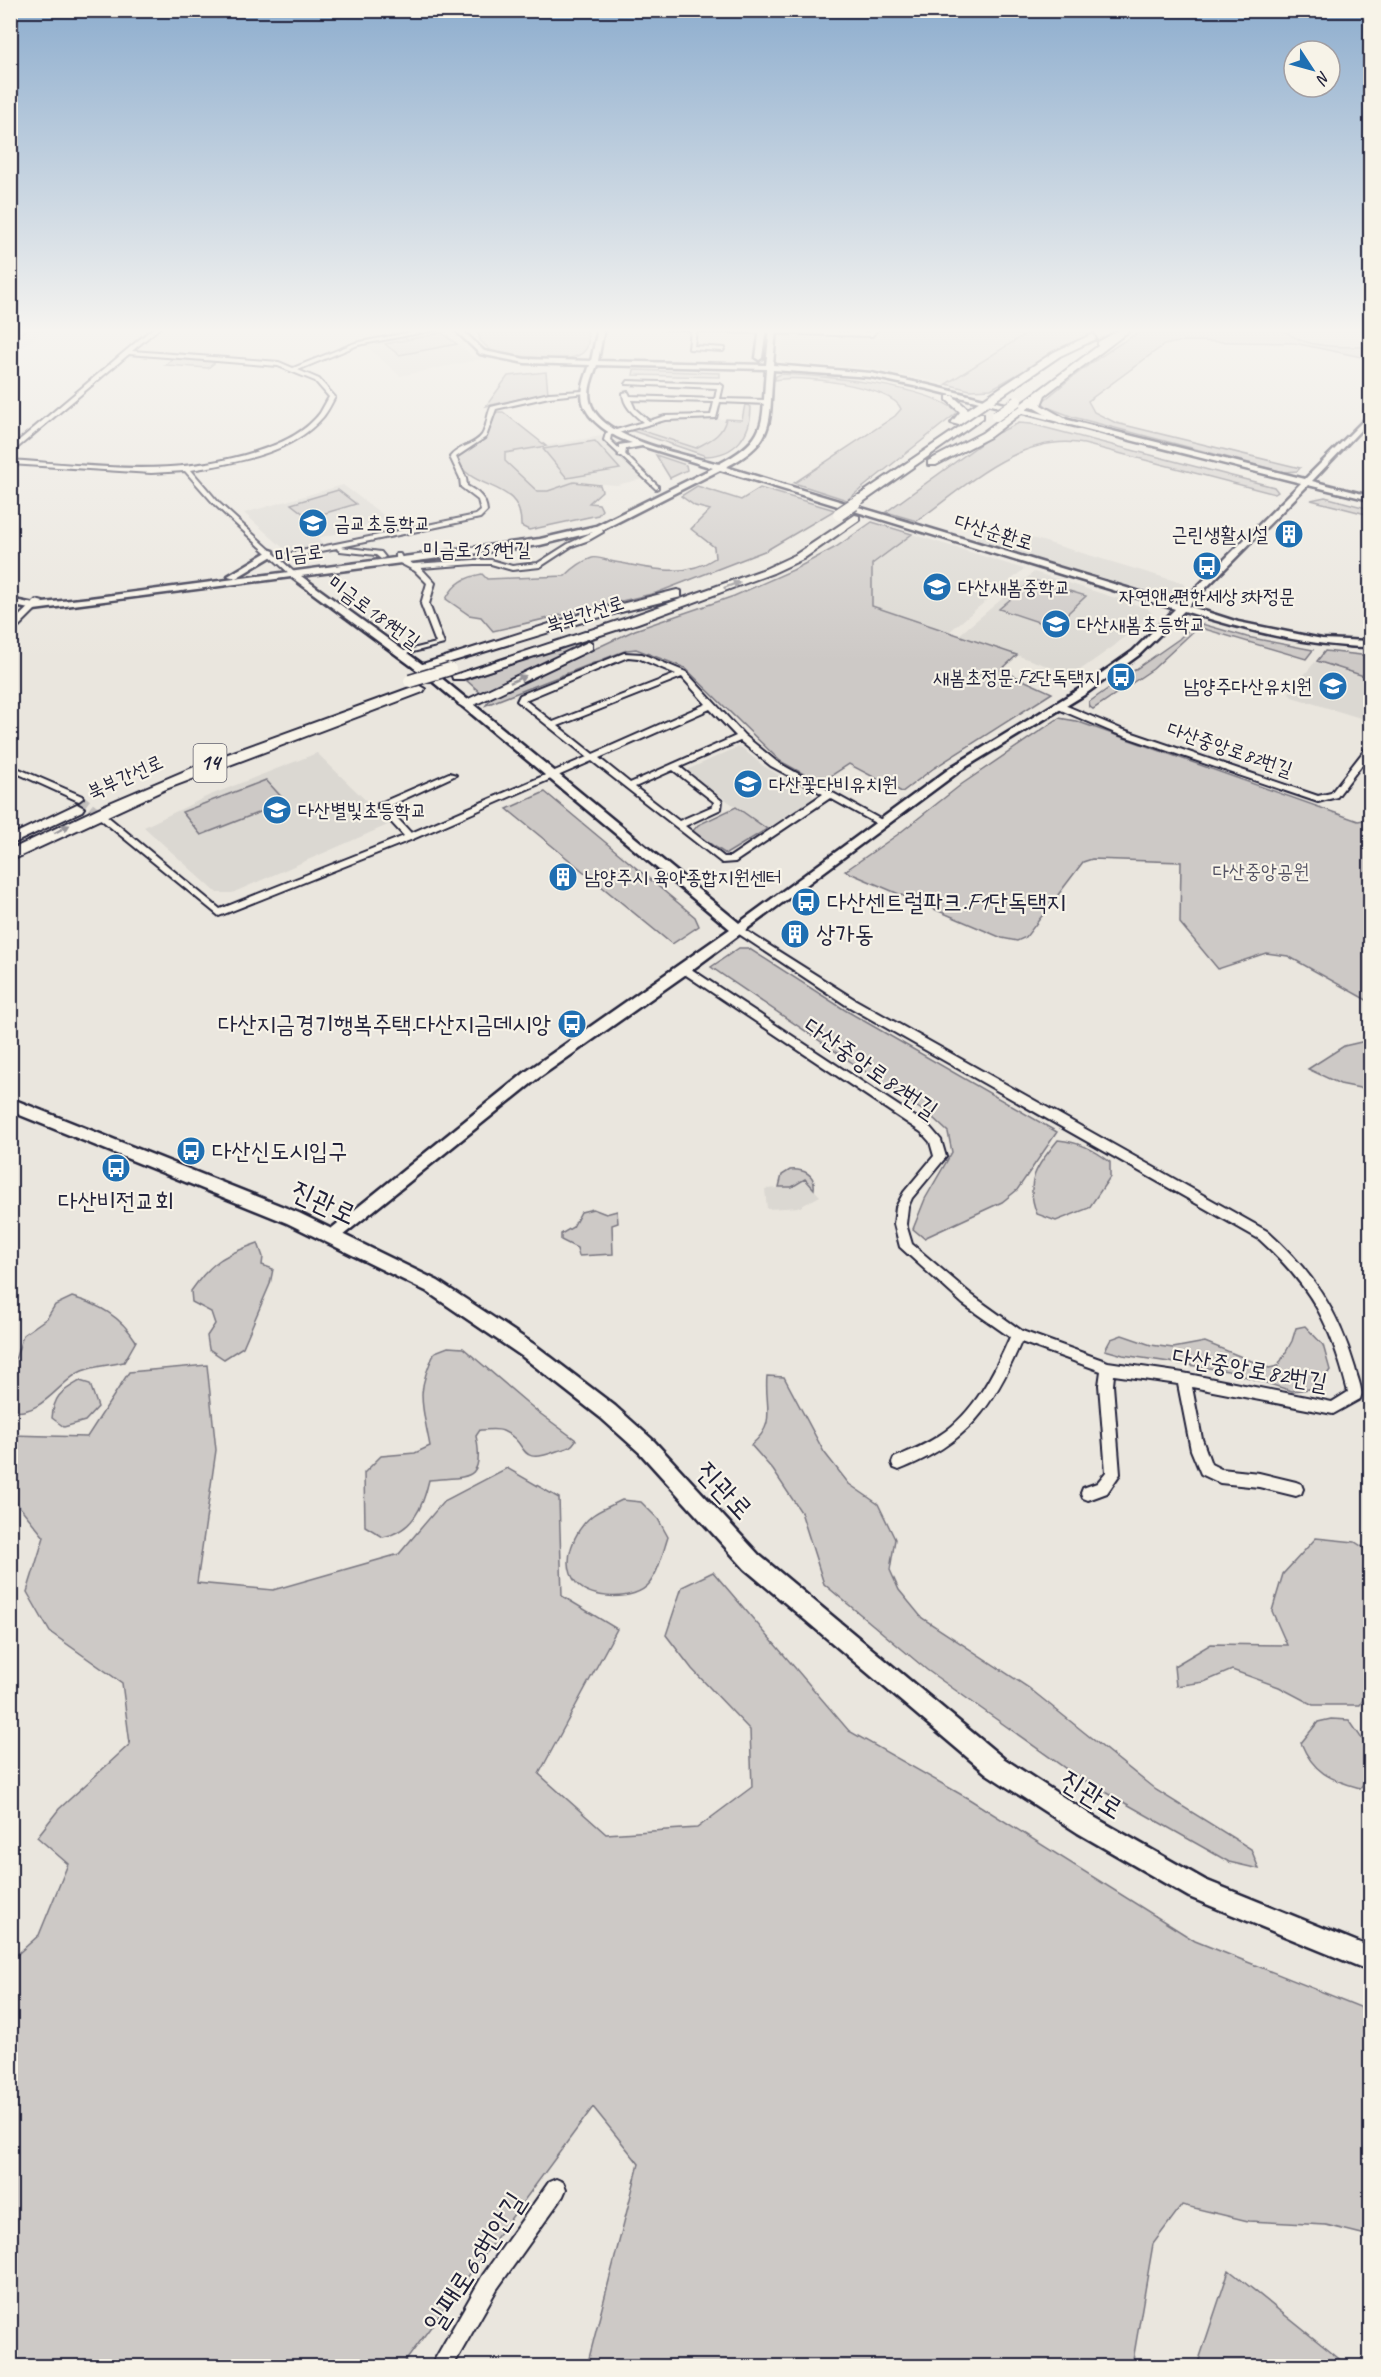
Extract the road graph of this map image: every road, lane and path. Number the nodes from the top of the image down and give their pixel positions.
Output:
1 (25, 439) edge
2 (289, 439) edge
3 (481, 439) edge
4 (607, 439) edge
5 (631, 439) edge
6 (749, 439) edge
7 (759, 439) edge
8 (940, 439) edge
9 (949, 439) edge
10 (957, 439) edge
11 (1114, 439) edge
12 (1131, 439) edge
13 (1349, 439) edge
14 (643, 444) junction
15 (10, 452) edge
16 (622, 454) junction
17 (10, 462) edge
18 (915, 462) junction
19 (715, 467) junction
20 (187, 469) junction
21 (1304, 485) junction
22 (655, 491) junction
23 (1371, 498) edge
24 (1371, 505) edge
25 (802, 539) dead end
26 (572, 540) junction
27 (330, 548) junction
28 (782, 550) dead end
29 (274, 555) junction
30 (381, 557) junction
31 (398, 557) junction
32 (412, 566) junction
33 (290, 572) junction
34 (231, 577) junction
35 (10, 595) edge
36 (10, 602) edge
37 (36, 604) junction
38 (1183, 608) junction
39 (668, 609) junction
40 (12, 626) edge
41 (440, 644) junction
42 (1371, 644) edge
43 (401, 653) junction
44 (419, 667) junction
45 (453, 667) junction
46 (683, 674) junction
47 (414, 685) junction
48 (465, 704) junction
49 (712, 705) junction
50 (1059, 706) junction
51 (552, 725) junction
52 (741, 737) junction
53 (1371, 749) edge
54 (593, 757) junction
55 (10, 767) edge
56 (674, 767) junction
57 (452, 775) dead end
58 (550, 775) junction
59 (630, 786) junction
60 (828, 795) junction
61 (79, 798) tunnel mouth
62 (103, 817) tunnel mouth
63 (47, 821) junction
64 (882, 823) junction
65 (679, 825) junction
66 (10, 837) edge
67 (410, 837) junction
68 (10, 842) edge
69 (10, 856) edge
70 (736, 928) junction
71 (684, 969) junction
72 (10, 1104) edge
73 (332, 1236) junction
74 (1017, 1335) junction
75 (1108, 1368) junction
76 (1183, 1379) junction
77 (899, 1463) dead end
78 (1296, 1489) dead end
79 (1088, 1493) dead end
80 (1371, 1959) edge
81 (556, 2189) dead end
82 (441, 2367) edge

1 - 15 street
2 - 20 street
3 - 27 street
4 - 16 street
5 - 14 street, 다산순환로
6 - 19 street
7 - 19 street
8 - 18 highway
9 - 18 highway, 북부간선로 / 14
39 -> 10 highway, 북부간선로 / 14
11 - 21 street
12 - 21 street
13 - 21 street
14 - 16 street
14 - 19 street, 다산순환로
16 - 22 street
17 - 20 street
18 - 25 highway, 북부간선로 / 14, bridge
19 - 22 street, 미금로
19 - 26 street, 미금로
19 - 38 street, 다산순환로
20 - 29 street
21 - 23 street
21 - 24 street
21 - 38 street
22 - 31 street, 미금로
26 - 31 street, 미금로
26 - 32 street, 미금로159번길
27 - 29 street
27 - 30 street
28 - 45 highway
29 - 33 street
29 - 34 street
30 - 31 street, 미금로
30 - 33 street, 미금로
31 - 32 street
31 - 33 street, 미금로
32 - 41 street
33 - 34 street, 미금로
33 - 37 street, 미금로
33 - 43 street, 미금로189번길
34 - 37 street, 미금로
35 - 37 street, 미금로
36 - 37 street, 미금로
37 - 40 street
38 - 42 street, 다산순환로
38 - 50 street
39 - 45 highway, 북부간선로 / 14
48 -> 39 highway
41 - 43 street
41 - 45 highway
43 - 44 street, 미금로189번길
44 - 45 highway
44 - 48 street, 미금로189번길
45 - 47 highway, 북부간선로 / 14
46 - 49 street
46 - 51 street
46 - 51 street
47 - 63 highway, 북부간선로 / 14
69 -> 47 highway, 북부간선로 / 14
48 - 58 street, 미금로189번길
49 - 52 street
49 - 54 street
50 - 53 street, 다산중앙로82번길
50 - 64 street
51 - 54 street
52 - 56 street
52 - 60 street
54 - 58 street
54 - 59 street
55 - 61 street
56 - 59 street
56 - 65 street
57 - 67 street
58 - 67 street
58 - 70 street, 미금로189번길
59 - 65 street
60 - 64 street
60 - 65 street
62 - 67 street
63 - 66 highway
63 - 68 highway, 북부간선로 / 14
64 - 70 street
70 - 71 street
70 - 76 street, 다산중앙로82번길
71 - 73 street
71 - 74 street, 다산중앙로82번길
72 - 73 main road, 진관로
73 - 80 main road, 진관로
74 - 75 street, 다산중앙로82번길
74 - 77 street
75 - 76 street, 다산중앙로82번길
75 - 79 street
76 - 78 street
81 - 82 street, 일패로65번안길

